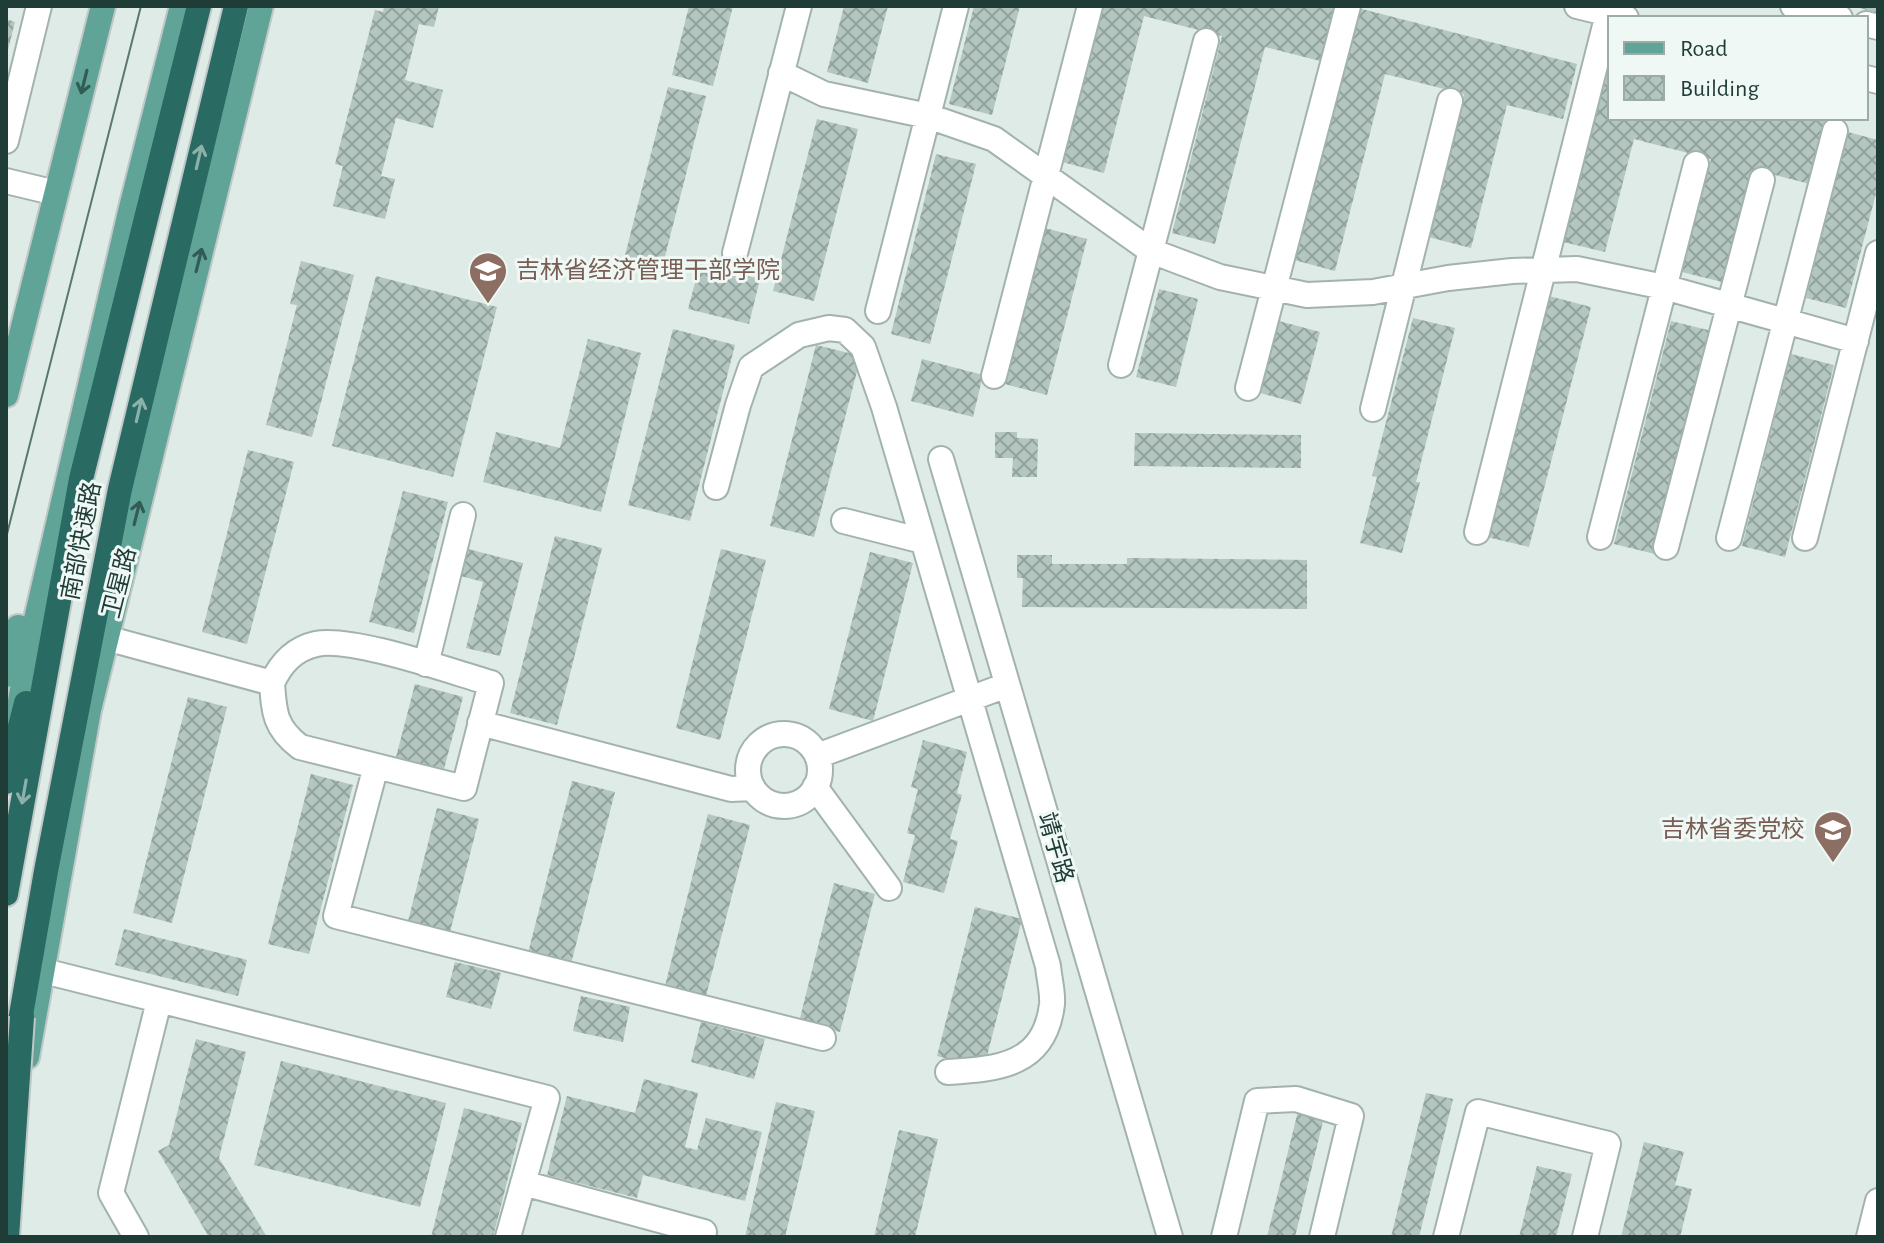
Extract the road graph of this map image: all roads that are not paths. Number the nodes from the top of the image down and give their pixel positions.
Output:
1 (39, 6) edge
2 (103, 6) edge
3 (182, 6) edge
4 (199, 6) edge
5 (236, 6) edge
6 (261, 6) edge
7 (799, 6) edge
8 (956, 6) edge
9 (1090, 6) edge
10 (1348, 6) edge
11 (1577, 6) edge
12 (1793, 6) edge
13 (1617, 16) edge
14 (1832, 16) edge
15 (1206, 41) dead end
16 (1608, 47) edge
17 (781, 73) junction
18 (1450, 101) dead end
19 (928, 116) junction
20 (1835, 131) dead end
21 (6, 141) edge
22 (1696, 164) dead end
23 (1046, 176) junction
24 (1762, 180) dead end
25 (6, 181) edge
26 (56, 193) junction
27 (130, 212) junction
28 (1151, 251) junction
29 (735, 253) dead end
30 (1878, 253) edge
31 (1543, 270) junction
32 (1404, 286) junction
33 (1664, 287) junction
34 (1274, 288) junction
35 (1729, 306) junction
36 (878, 311) dead end
37 (1786, 321) junction
38 (1856, 341) junction
39 (1121, 365) dead end
40 (994, 376) dead end
41 (1248, 388) dead end
42 (6, 395) edge
43 (1373, 409) dead end
44 (941, 459) dead end
45 (81, 479) junction
46 (716, 487) dead end
47 (463, 515) dead end
48 (844, 521) dead end
49 (1477, 532) dead end
50 (1600, 537) dead end
51 (1729, 538) dead end
52 (1805, 538) dead end
53 (923, 541) junction
54 (1666, 547) dead end
55 (106, 638) junction
56 (426, 664) junction
57 (6, 675) edge
58 (272, 683) junction
59 (1007, 685) junction
60 (968, 698) junction
61 (480, 723) junction
62 (817, 756) junction
63 (376, 766) junction
64 (6, 782) edge
65 (815, 787) junction
66 (753, 788) junction
67 (889, 888) dead end
68 (6, 894) edge
69 (44, 971) junction
70 (159, 1001) junction
71 (22, 1017) junction
72 (823, 1038) dead end
73 (948, 1072) dead end
74 (6, 1091) edge
75 (6, 1166) edge
76 (523, 1183) junction
77 (1878, 1201) edge
78 (704, 1232) dead end
79 (7, 1237) edge
80 (136, 1237) edge
81 (508, 1237) edge
82 (1170, 1237) edge
83 (1224, 1237) edge
84 (1322, 1237) edge
85 (1446, 1237) edge
86 (1585, 1237) edge
87 (1869, 1237) edge

1 - 21 street
2 -> 26 main road
3 - 27 main road
4 - 45 highway, 南部快速路
71 -> 5 highway, 南部快速路
55 -> 6 main road, 卫星路
7 - 17 street
8 - 19 street
9 - 23 street
10 - 34 street
11 - 13 street
12 - 14 street
15 - 28 street
16 - 31 street
17 - 19 street
17 - 29 street
18 - 32 street
19 - 23 street
19 - 36 street
20 - 37 street
22 - 33 street
23 - 28 street
23 - 40 street
24 - 35 street
25 - 26 street
26 - 42 main road
27 - 57 main road
27 - 64 main road
28 - 34 street
28 - 39 street
30 - 38 street
31 - 32 street
31 - 33 street
31 - 49 street
32 - 34 street
32 - 43 street
33 - 35 street
33 - 50 street
34 - 41 street
35 - 37 street
35 - 54 street
37 - 38 street
37 - 51 street
38 - 52 street
44 - 59 street, 靖宇路
45 - 64 highway
45 -> 68 highway, 南部快速路
46 - 53 street
47 - 56 street
48 - 53 street
53 - 60 street
55 - 58 street
55 - 69 main road, 卫星路
56 - 58 street
56 - 61 street
58 - 63 street
59 - 60 street
59 - 82 street, 靖宇路
60 - 62 street
60 - 73 street
61 - 63 street
61 - 66 street
62 - 65 street
62 - 66 street
63 - 72 street
65 - 66 street
65 - 67 street
69 - 70 street
69 - 75 main road, 卫星路
70 - 76 street
70 - 80 street
71 - 74 highway, 南部快速路, bridge
71 - 79 highway, bridge
76 - 78 street
76 - 81 street
77 - 87 street
83 - 84 street
85 - 86 street

